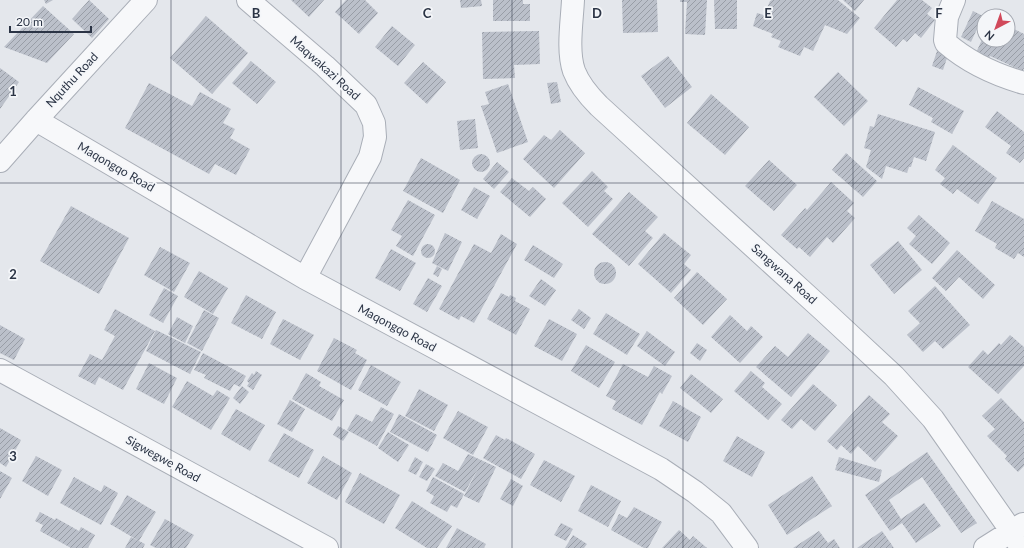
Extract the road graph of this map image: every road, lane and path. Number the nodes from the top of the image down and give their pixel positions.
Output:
1 (146, 0) edge
2 (248, 0) edge
3 (572, 0) edge
4 (954, 0) edge
5 (1024, 83) edge
6 (36, 120) junction
7 (0, 161) edge
8 (305, 278) junction
9 (0, 370) edge
10 (1019, 534) edge
11 (327, 548) edge
12 (747, 548) edge
13 (985, 548) edge

1 - 6 street, Nquthu Road
2 - 8 street, Maqwakazi Road
3 - 10 street, Sangwana Road
4 - 5 street
6 - 7 street, Nquthu Road
6 - 8 street, Maqongqo Road
8 - 12 street, Maqongqo Road
9 - 11 street, Sigwegwe Road
10 - 13 street

